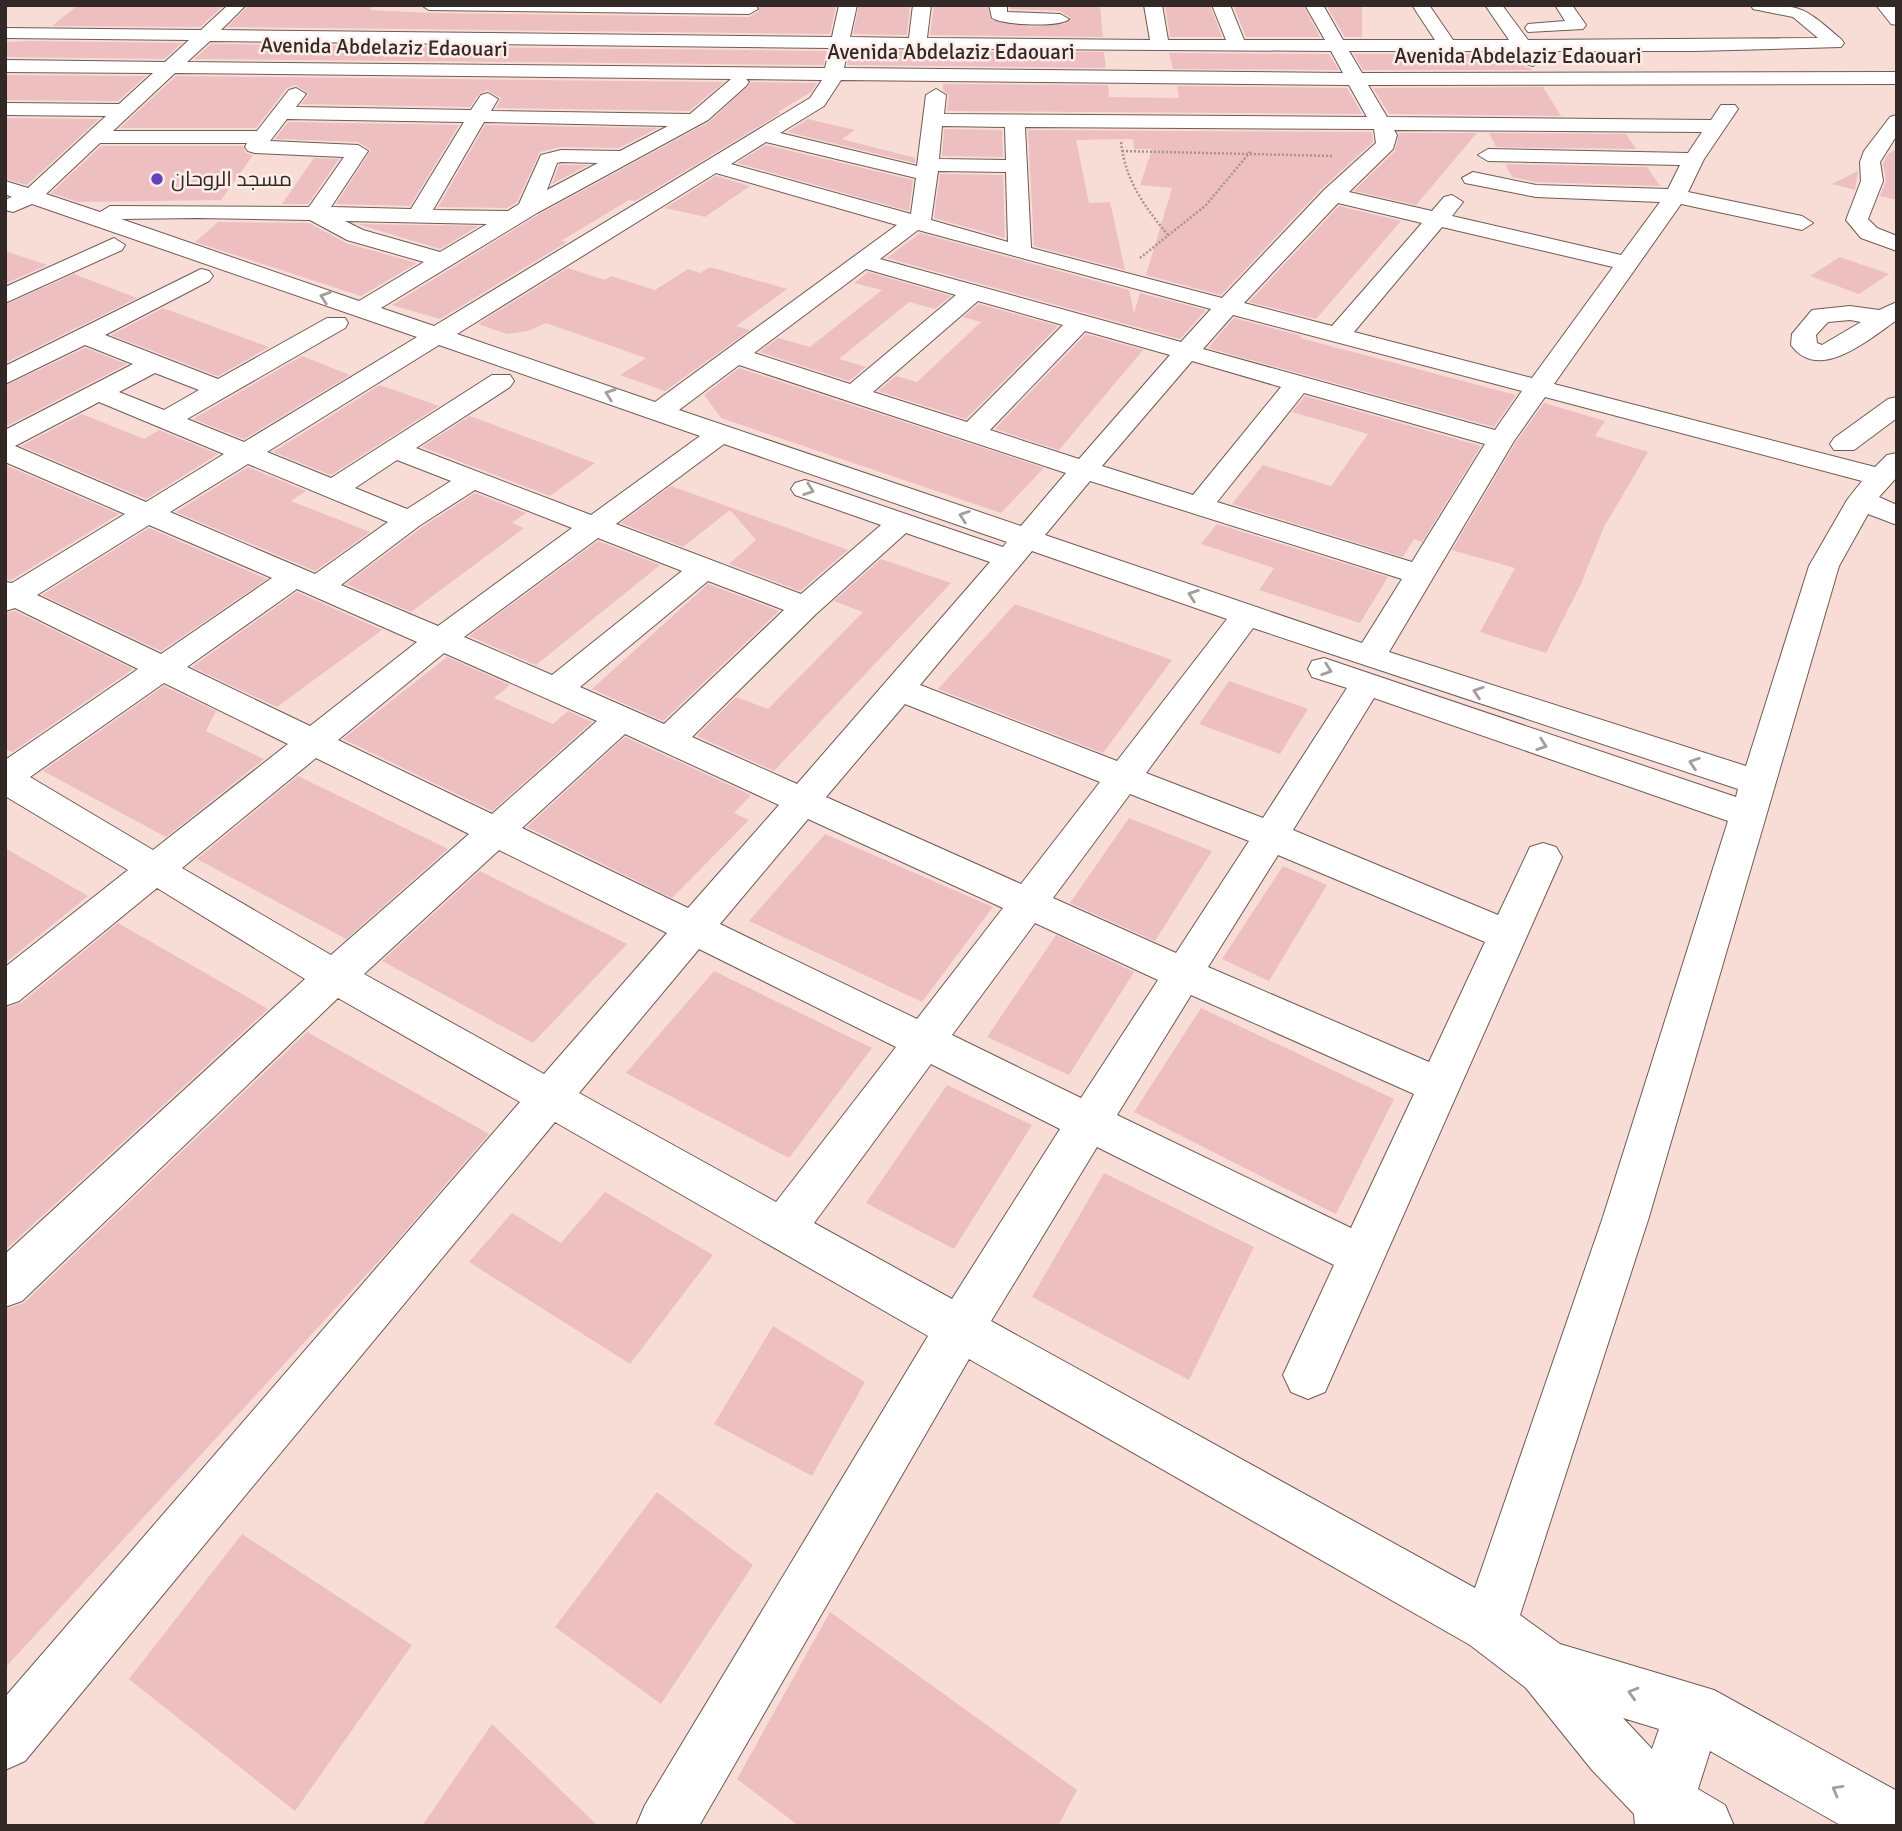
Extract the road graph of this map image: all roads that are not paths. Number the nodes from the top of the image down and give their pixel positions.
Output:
1 (238, 5) edge
2 (429, 5) edge
3 (848, 5) edge
4 (922, 5) edge
5 (998, 5) edge
6 (1221, 5) edge
7 (1314, 5) edge
8 (1563, 5) edge
9 (1759, 5) edge
10 (1884, 5) edge
11 (546, 6) edge
12 (750, 7) edge
13 (60, 12) dead end
14 (1154, 13) edge
15 (1426, 13) edge
16 (1503, 18) edge
17 (145, 19) dead end
18 (1084, 19) dead end
19 (295, 20) dead end
20 (1132, 20) dead end
21 (1455, 20) dead end
22 (1480, 20) dead end
23 (1897, 20) edge
24 (378, 21) dead end
25 (5, 33) edge
26 (35, 33) junction
27 (129, 34) junction
28 (207, 35) junction
29 (279, 36) junction
30 (363, 37) junction
31 (525, 39) junction
32 (737, 42) junction
33 (840, 43) junction
34 (917, 44) junction
35 (1160, 44) junction
36 (1237, 44) junction
37 (1447, 44) junction
38 (1120, 45) junction
39 (1338, 45) junction
40 (1522, 45) junction
41 (1695, 46) junction
42 (5, 55) edge
43 (5, 66) edge
44 (167, 72) junction
45 (5, 75) edge
46 (501, 76) junction
47 (832, 78) junction
48 (1897, 78) edge
49 (309, 79) junction
50 (939, 79) junction
51 (1117, 80) junction
52 (739, 82) junction
53 (1359, 83) junction
54 (1725, 83) junction
55 (1897, 87) edge
56 (1557, 92) junction
57 (125, 110) junction
58 (9, 112) edge
59 (280, 113) junction
60 (477, 116) junction
61 (692, 120) junction
62 (933, 120) junction
63 (1120, 120) junction
64 (1015, 121) junction
65 (1897, 121) edge
66 (1380, 123) junction
67 (1477, 124) junction
68 (1582, 124) junction
69 (1718, 126) junction
70 (763, 135) junction
71 (96, 137) junction
72 (261, 137) junction
73 (649, 143) junction
74 (1488, 155) junction
75 (624, 157) junction
76 (705, 159) junction
77 (1694, 159) junction
78 (1016, 166) junction
79 (928, 170) junction
80 (1473, 178) junction
81 (1536, 191) junction
82 (1332, 195) junction
83 (1675, 197) junction
84 (17, 206) edge
85 (197, 211) junction
86 (80, 214) junction
87 (315, 214) junction
88 (528, 215) junction
89 (417, 217) junction
90 (1437, 218) junction
91 (915, 223) junction
92 (1801, 223) dead end
93 (574, 228) dead end
94 (1503, 234) junction
95 (601, 235) junction
96 (162, 241) junction
97 (1897, 244) edge
98 (125, 248) junction
99 (1020, 252) junction
100 (443, 260) junction
101 (862, 261) junction
102 (1626, 263) junction
103 (201, 276) junction
104 (974, 292) junction
105 (5, 296) edge
106 (1230, 305) junction
107 (362, 309) junction
108 (1080, 322) junction
109 (336, 323) junction
110 (1339, 334) junction
111 (442, 335) junction
112 (85, 336) junction
113 (416, 350) junction
114 (1185, 353) junction
115 (735, 355) junction
116 (154, 363) junction
117 (5, 376) edge
118 (500, 381) junction
119 (1297, 384) junction
120 (1538, 388) junction
121 (220, 389) junction
122 (99, 393) junction
123 (856, 393) junction
124 (1897, 405) edge
125 (660, 411) junction
126 (166, 420) junction
127 (1867, 427) junction
128 (974, 432) junction
129 (1897, 438) edge
130 (1501, 440) junction
131 (710, 442) junction
132 (1844, 444) dead end
133 (396, 450) junction
134 (247, 454) junction
135 (11, 458) edge
136 (1085, 470) junction
137 (472, 480) junction
138 (335, 488) junction
139 (1884, 489) edge
140 (1200, 505) junction
141 (150, 512) junction
142 (409, 520) junction
143 (899, 524) junction
144 (590, 527) junction
145 (1019, 548) junction
146 (702, 570) junction
147 (1418, 574) junction
148 (307, 581) junction
149 (8, 596) edge
150 (805, 607) junction
151 (1238, 625) junction
152 (440, 639) junction
153 (163, 668) junction
154 (1368, 670) junction
155 (556, 689) junction
156 (899, 689) junction
157 (621, 719) junction
158 (670, 739) junction
159 (312, 741) junction
160 (5, 778) edge
161 (1124, 778) junction
162 (802, 799) junction
163 (1754, 799) junction
164 (496, 831) junction
165 (1272, 836) junction
166 (1543, 857) dead end
167 (155, 869) junction
168 (1028, 903) junction
169 (695, 929) junction
170 (1507, 935) junction
171 (1181, 972) junction
172 (335, 977) junction
173 (5, 990) edge
174 (925, 1042) junction
175 (1438, 1085) junction
176 (550, 1099) junction
177 (1089, 1122) junction
178 (783, 1228) junction
179 (1364, 1256) junction
180 (5, 1285) edge
181 (961, 1327) junction
182 (1308, 1375) dead end
183 (1489, 1626) junction
184 (1546, 1668) junction
185 (1694, 1710) junction
186 (5, 1741) edge
187 (1677, 1818) edge
188 (1897, 1824) edge
189 (666, 1826) edge

1 - 28 street
2 - 11 street
3 - 33 street
4 - 34 street
5 - 18 street
6 - 36 street
7 - 39 street
8 - 16 street
9 - 41 street
10 - 23 street
11 - 12 street
11 - 31 street
12 - 32 street
13 - 26 street
14 - 20 street
14 - 35 street
15 - 21 street
15 - 37 street
16 - 22 street
16 - 40 street
17 - 27 street
19 - 29 street
24 - 30 street
25 - 26 street
26 - 27 street
26 - 42 street
27 - 28 street
28 - 29 street
28 - 44 street
29 - 30 street
30 - 31 street
31 - 32 street
31 - 46 street
32 - 33 street
33 - 34 street
33 - 47 street
34 - 38 street
35 - 36 street
35 - 38 street
36 - 39 street
37 - 39 street
37 - 40 street
38 - 51 street
39 - 53 street
40 - 41 street
40 - 56 street
41 - 54 street
43 - 44 street, Avenida Abdelaziz Edaouari
44 - 45 street, Avenida Abdelaziz Edaouari
44 - 46 street, Avenida Abdelaziz Edaouari
44 - 49 street, Avenida Abdelaziz Edaouari
44 - 57 street
46 - 47 street, Avenida Abdelaziz Edaouari
46 - 49 street, Avenida Abdelaziz Edaouari
46 - 52 street, Avenida Abdelaziz Edaouari
46 - 60 street
47 - 50 street, Avenida Abdelaziz Edaouari
47 - 52 street, Avenida Abdelaziz Edaouari
47 - 70 street
48 - 54 street, Avenida Abdelaziz Edaouari
49 - 59 street
50 - 51 street, Avenida Abdelaziz Edaouari
50 - 62 street
51 - 53 street, Avenida Abdelaziz Edaouari
51 - 63 street
52 - 61 street
53 - 56 street, Avenida Abdelaziz Edaouari
53 - 66 street
54 - 55 street, Avenida Abdelaziz Edaouari
54 - 56 street, Avenida Abdelaziz Edaouari
54 - 69 street
56 - 68 street
57 - 58 street
57 - 71 street
59 - 60 street
59 - 72 street
60 - 61 street
60 - 89 street
61 - 73 street
62 - 64 street
62 - 79 street
63 - 64 street
63 - 66 street
64 - 78 street
65 - 97 street
66 - 67 street
66 - 82 street
67 - 68 street
67 - 74 street
68 - 69 street
69 - 77 street
70 - 76 street
70 - 79 street
71 - 72 street
71 - 84 street
72 - 87 street
73 - 75 street
73 - 76 street
74 - 77 street
74 - 80 street
75 - 88 street
75 - 88 street
76 - 91 street
76 - 95 street
77 - 83 street
78 - 79 street
78 - 99 street
79 - 91 street
80 - 81 street
80 - 90 street
81 - 83 street
81 - 94 street
82 - 90 street
82 - 106 street
83 - 92 street
83 - 102 street
84 - 86 street
84 - 98 street
85 - 86 street
85 - 87 street
85 - 96 street
86 - 96 street
87 - 89 street
87 - 100 street
88 - 89 street
88 - 100 street
90 - 94 street
90 - 110 street
91 - 99 street
91 - 101 street
93 - 95 street
94 - 102 street
95 - 111 street
96 - 98 street
107 -> 96 street
98 - 103 street
98 - 105 street
99 - 106 street
100 - 107 street
101 - 104 street
101 - 115 street
102 - 120 street
103 - 109 street
103 - 112 street
104 - 108 street
104 - 123 street
106 - 110 street
106 - 114 street
107 - 111 street
108 - 114 street
108 - 128 street
109 - 113 street
109 - 121 street
110 - 120 street
111 - 113 street
125 -> 111 street
112 - 116 street
112 - 117 street
113 - 118 street
113 - 134 street
114 - 119 street
114 - 136 street
115 - 123 street
115 - 125 street
116 - 121 street
116 - 122 street
118 - 131 street
118 - 133 street
119 - 130 street
119 - 140 street
120 - 130 street
120 - 139 street
121 - 126 street
122 - 126 street
122 - 135 street
123 - 128 street
124 - 127 street
125 - 131 street
126 - 134 street
127 - 129 street
127 - 132 street
128 - 136 street
130 - 147 street
131 -> 143 street
131 - 144 street
145 -> 131 street
133 - 137 street
133 - 138 street
134 - 138 street
134 - 141 street
135 - 141 street
136 - 140 street
136 - 145 street
137 - 142 street
137 - 144 street
138 - 142 street
139 - 163 street
140 - 147 street
141 - 148 street
141 - 149 street
142 - 148 street
143 - 145 street
143 - 150 street
144 - 146 street
144 - 152 street
145 - 151 street
145 - 156 street
146 - 150 street
146 - 155 street
147 - 154 street
148 - 152 street
148 - 153 street
149 - 153 street
150 - 158 street
151 - 154 street
151 - 161 street
152 - 155 street
152 - 159 street
153 - 159 street
153 - 160 street
154 - 163 street
154 - 165 street
155 - 157 street
156 - 161 street
156 - 162 street
157 - 158 street
157 - 164 street
158 - 162 street
159 - 164 street
159 - 167 street
160 - 167 street
161 - 165 street
161 - 168 street
162 - 168 street
162 - 169 street
163 - 183 street
164 - 169 street
164 - 172 street
165 - 170 street
165 - 171 street
166 - 170 street
167 - 172 street
167 - 173 street
168 - 171 street
168 - 174 street
169 - 174 street
169 - 176 street
170 - 175 street
171 - 175 street
171 - 177 street
172 - 176 street
172 - 180 street
174 - 177 street
174 - 178 street
175 - 179 street
176 - 178 street
176 - 186 street
177 - 179 street
177 - 181 street
178 - 181 street
179 - 182 street
181 - 183 street
181 - 189 street
183 - 184 street
185 -> 184 street
184 - 187 street
185 - 187 street
188 -> 185 street

